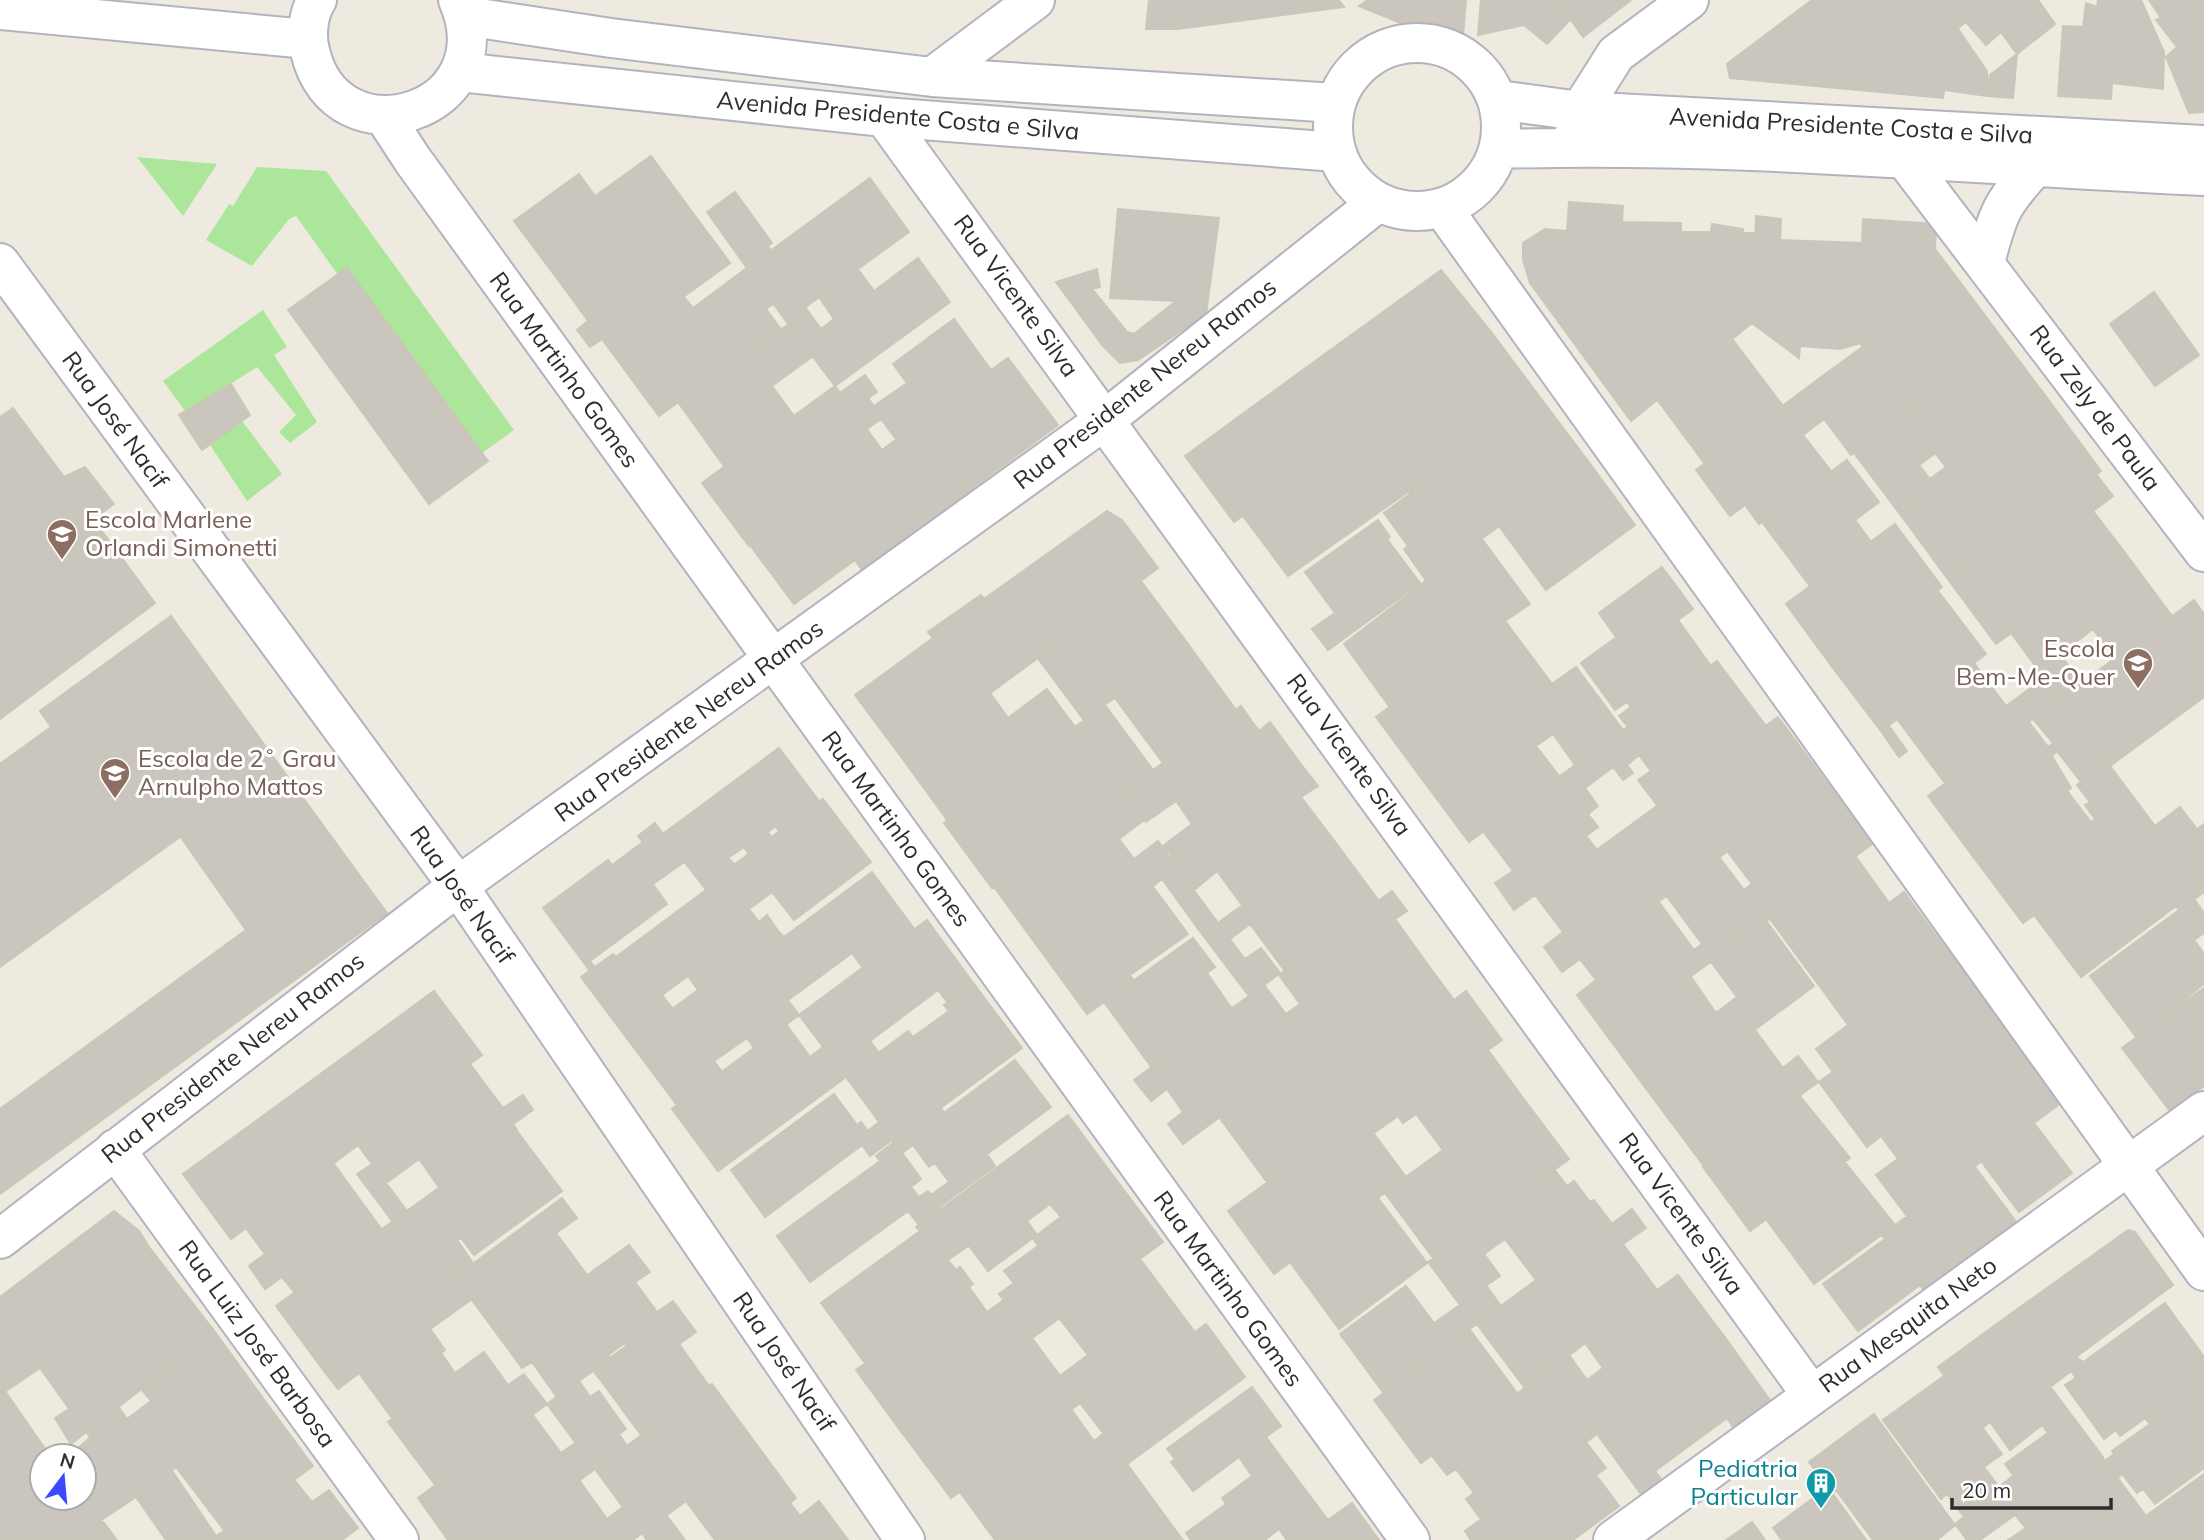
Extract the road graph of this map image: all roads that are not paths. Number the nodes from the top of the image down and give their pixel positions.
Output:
1 (317, 0) edge
2 (1035, 0) edge
3 (1689, 0) edge
4 (462, 8) edge
5 (0, 10) edge
6 (307, 39) junction
7 (460, 72) junction
8 (932, 77) junction
9 (1498, 100) junction
10 (1335, 103) junction
11 (384, 116) junction
12 (884, 117) junction
13 (1878, 128) junction
14 (1575, 129) junction
15 (2204, 145) edge
16 (1500, 149) junction
17 (1336, 152) junction
18 (1904, 156) junction
19 (2037, 165) junction
20 (2204, 176) edge
21 (1377, 203) junction
22 (1443, 209) junction
23 (0, 263) edge
24 (1985, 263) junction
25 (1106, 419) junction
26 (2204, 552) edge
27 (774, 661) junction
28 (458, 886) junction
29 (2204, 1111) edge
30 (115, 1149) junction
31 (2130, 1166) junction
32 (0, 1239) edge
33 (2204, 1271) edge
34 (1811, 1394) junction
35 (399, 1540) edge
36 (905, 1540) edge
37 (1410, 1540) edge
38 (1613, 1540) edge

1 - 6 street
2 - 8 street
3 - 14 street
4 - 7 street
4 - 8 street, Avenida Presidente Costa e Silva
5 - 6 street
6 - 11 street
7 - 11 street
7 - 12 street, Avenida Presidente Costa e Silva
8 - 10 street, Avenida Presidente Costa e Silva
9 - 10 street
9 - 14 street, Avenida Presidente Costa e Silva
9 - 16 street
10 - 17 street
11 - 27 street, Rua Martinho Gomes
12 - 17 street, Avenida Presidente Costa e Silva
12 - 25 street, Rua Vicente Silva
13 - 14 street, Avenida Presidente Costa e Silva
13 - 15 street, Avenida Presidente Costa e Silva
13 - 18 street, Rua Zely de Paula
14 - 16 street, Avenida Presidente Costa e Silva
14 - 18 street, Avenida Presidente Costa e Silva
16 - 22 street
17 - 21 street
18 - 19 street, Avenida Presidente Costa e Silva
18 - 24 street, Rua Zely de Paula
19 - 20 street, Avenida Presidente Costa e Silva
19 - 24 street
21 - 22 street
21 - 25 street, Rua Presidente Nereu Ramos
22 - 31 street
23 - 28 street, Rua José Nacif
24 - 26 street, Rua Zely de Paula
25 - 27 street, Rua Presidente Nereu Ramos
25 - 34 street, Rua Vicente Silva
27 - 28 street, Rua Presidente Nereu Ramos
27 - 37 street, Rua Martinho Gomes
28 - 30 street, Rua Presidente Nereu Ramos
28 - 36 street, Rua José Nacif
29 - 31 street, Rua Mesquita Neto
30 - 32 street, Rua Presidente Nereu Ramos
30 - 35 street, Rua Luiz José Barbosa
31 - 33 street
31 - 34 street, Rua Mesquita Neto
34 - 38 street, Rua Mesquita Neto

